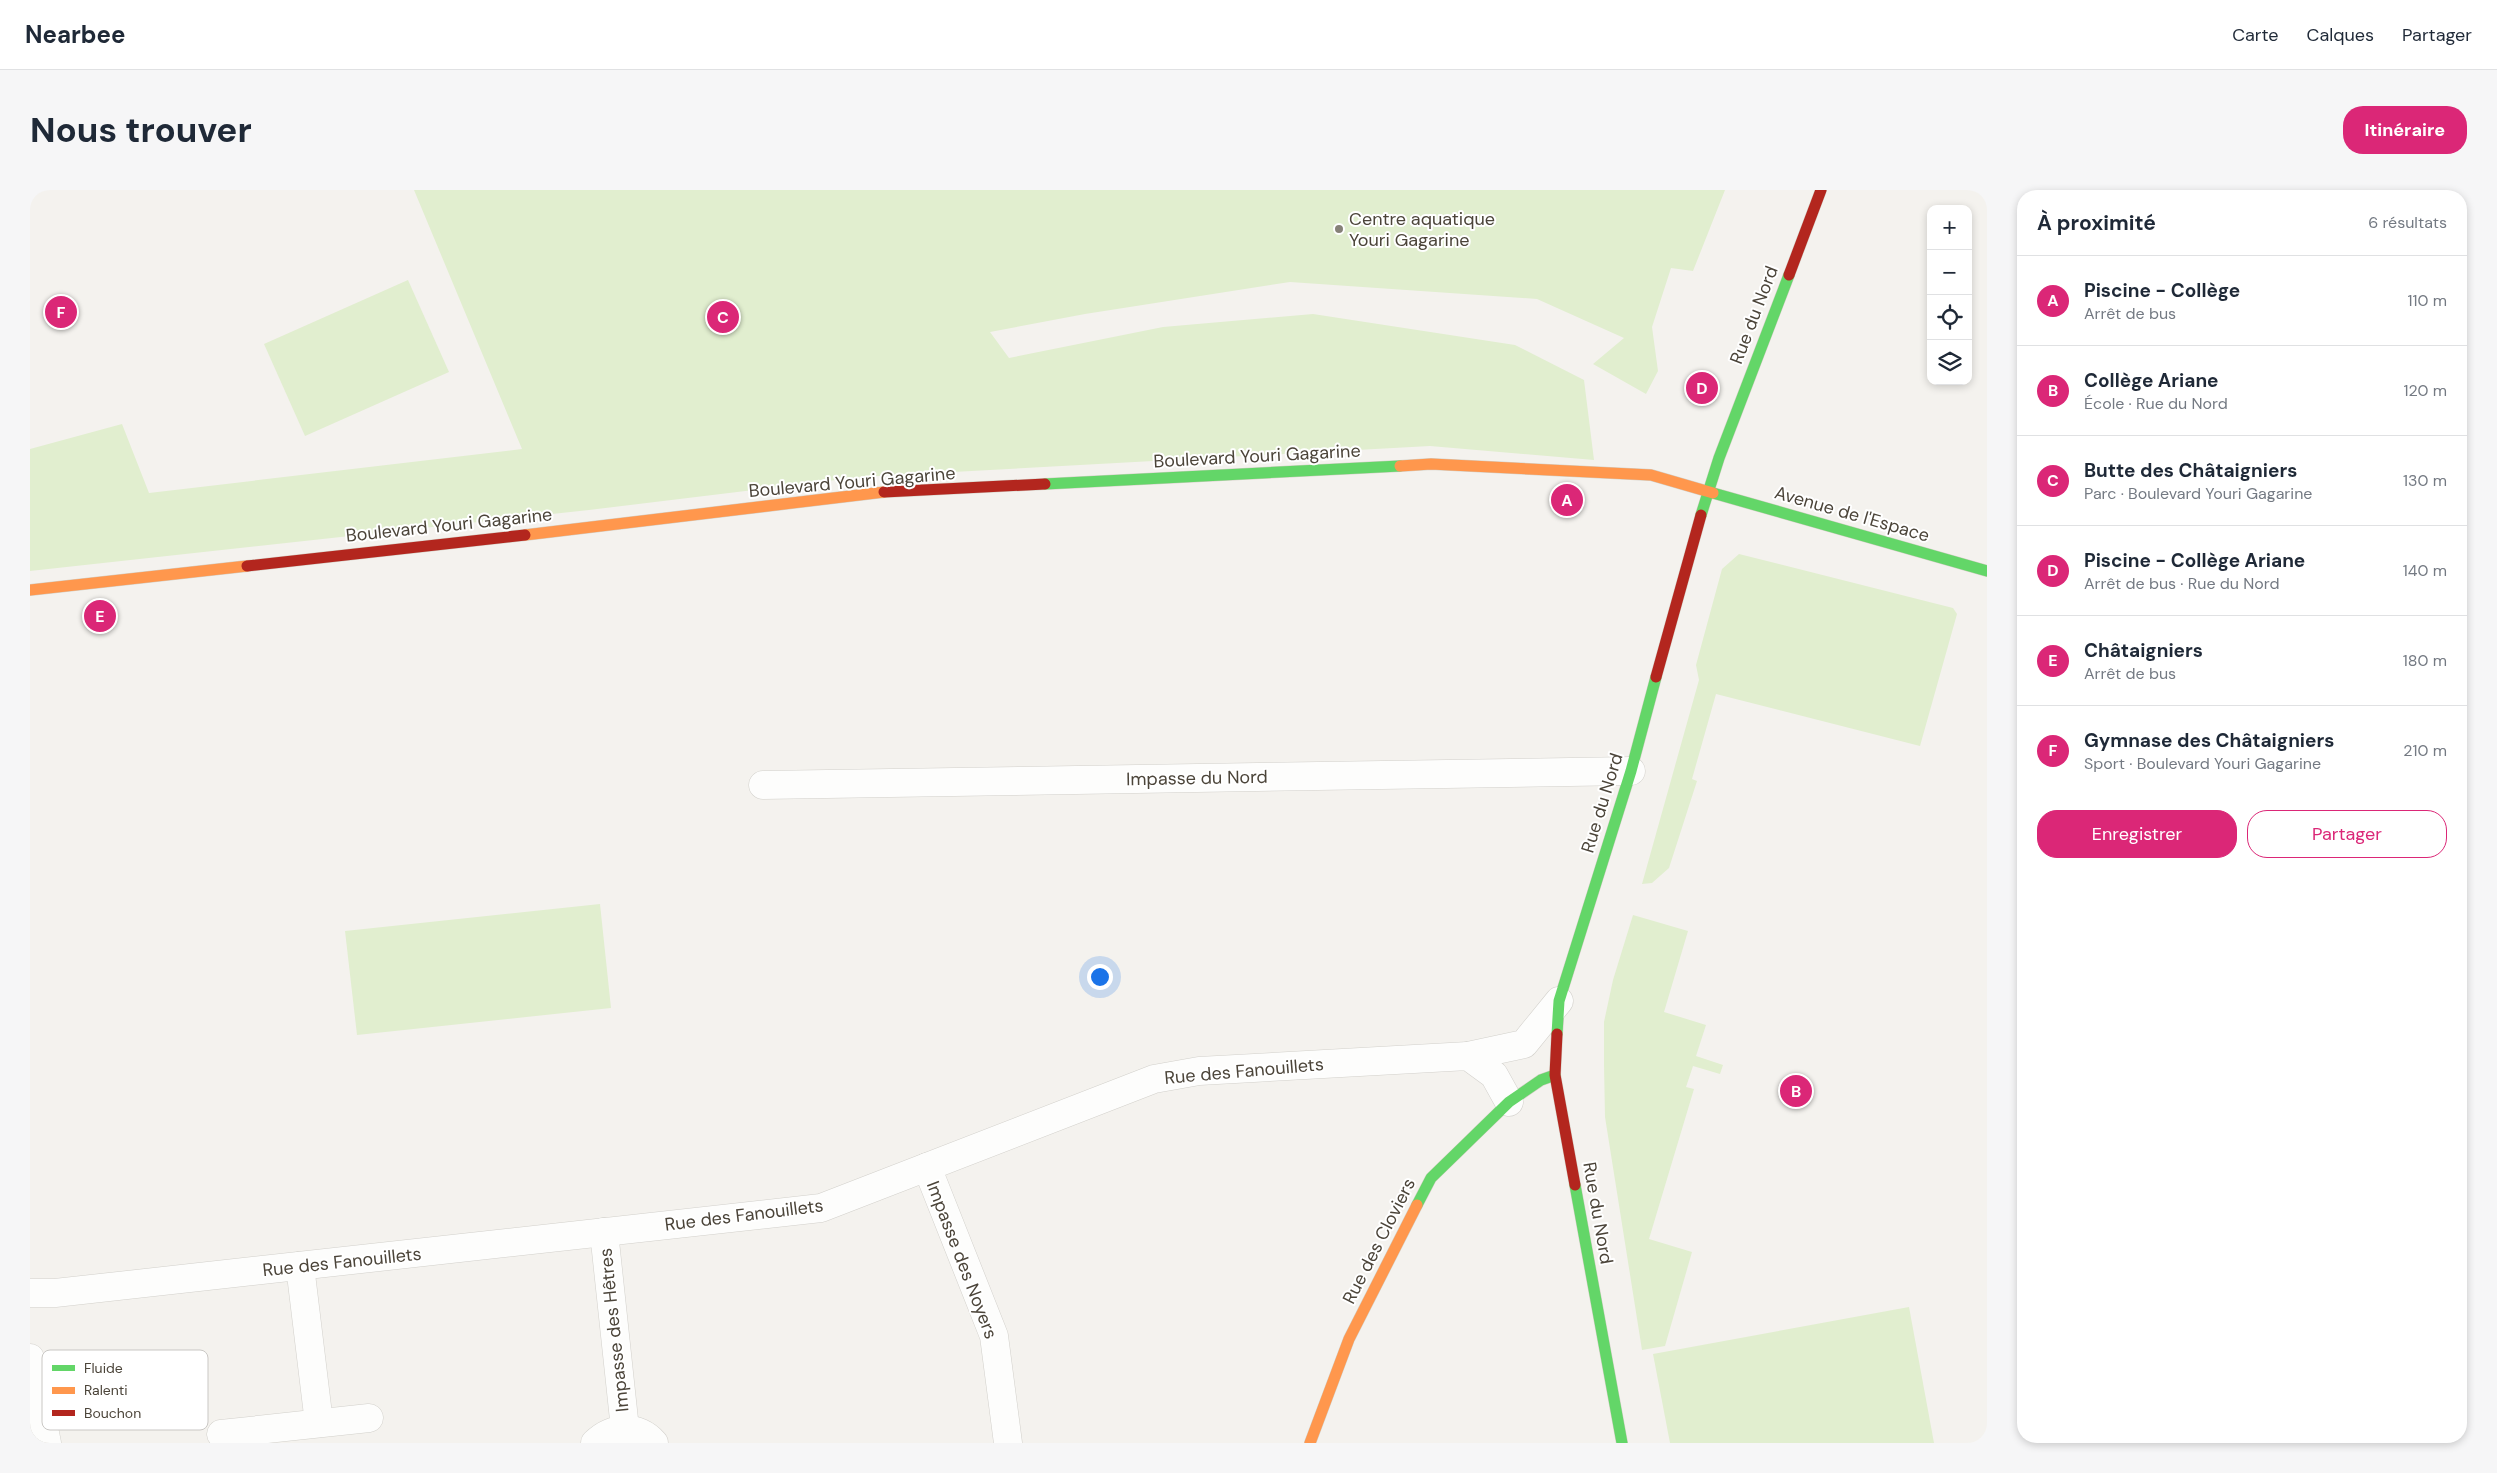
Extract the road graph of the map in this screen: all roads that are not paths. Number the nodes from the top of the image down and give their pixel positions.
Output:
1 (1821, 190) edge
2 (1708, 491) junction
3 (1987, 571) edge
4 (30, 590) edge
5 (1631, 771) junction
6 (763, 785) dead end
7 (1559, 1001) junction
8 (1468, 1056) junction
9 (1554, 1075) junction
10 (1509, 1102) junction
11 (927, 1167) junction
12 (604, 1232) junction
13 (300, 1266) junction
14 (30, 1294) edge
15 (30, 1358) edge
16 (42, 1418) edge
17 (369, 1418) dead end
18 (319, 1423) junction
19 (625, 1429) junction
20 (44, 1430) edge
21 (221, 1434) dead end
22 (47, 1443) edge
23 (595, 1443) edge
24 (654, 1443) edge
25 (1008, 1443) edge
26 (1310, 1443) edge
27 (1622, 1443) edge

1 - 2 street, Rue du Nord
2 - 3 street, Avenue de l'Espace
2 - 4 street, Boulevard Youri Gagarine
2 - 5 street, Rue du Nord
5 - 6 street, Impasse du Nord
5 - 7 street, Rue du Nord
7 - 8 street, Rue des Fanouillets
7 - 9 street, Rue du Nord
8 - 10 street
8 - 11 street, Rue des Fanouillets
9 - 10 street, Rue des Cloviers
9 - 27 street, Rue du Nord
10 - 26 street, Rue des Cloviers
11 - 12 street, Rue des Fanouillets
11 - 25 street, Impasse des Noyers
12 - 13 street, Rue des Fanouillets
12 - 19 street, Impasse des Hêtres
13 - 14 street, Rue des Fanouillets
13 - 18 street
15 - 16 street
17 - 18 street
18 - 21 street
19 - 23 street, Impasse des Hêtres
19 - 24 street, Impasse des Hêtres
20 - 22 street

